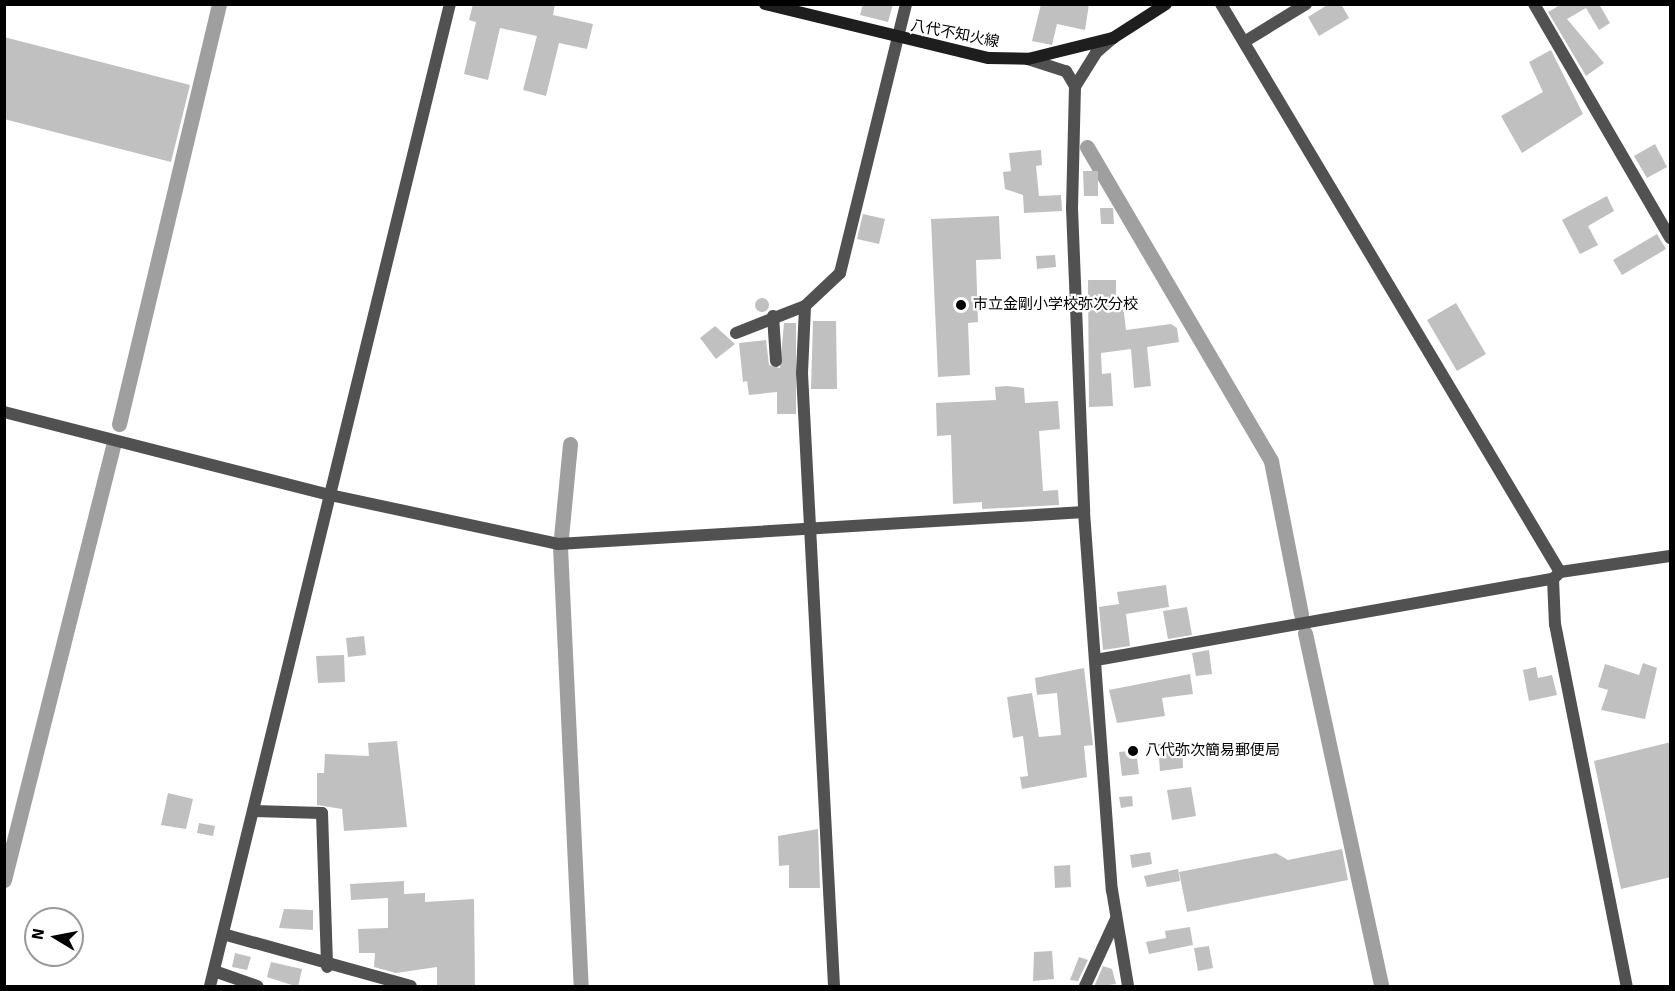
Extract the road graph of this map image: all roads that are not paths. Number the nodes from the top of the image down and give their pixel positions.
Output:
1 (450, 4) edge
2 (765, 4) edge
3 (906, 4) edge
4 (1166, 4) edge
5 (1221, 4) edge
6 (1306, 4) edge
7 (1534, 4) edge
8 (898, 38) junction
9 (1113, 38) junction
10 (1244, 42) junction
11 (1028, 59) junction
12 (1075, 86) junction
13 (1671, 238) edge
14 (805, 306) junction
15 (773, 316) junction
16 (736, 333) dead end
17 (776, 361) dead end
18 (4, 412) edge
19 (330, 495) junction
20 (1084, 512) junction
21 (812, 528) junction
22 (1671, 556) edge
23 (1557, 576) junction
24 (1096, 660) junction
25 (253, 811) junction
26 (1116, 919) junction
27 (223, 934) junction
28 (327, 967) junction
29 (214, 971) junction
30 (210, 987) edge
31 (257, 987) edge
32 (411, 987) edge
33 (834, 987) edge
34 (1085, 987) edge
35 (1128, 987) edge
36 (1627, 987) edge

1 - 19 street
2 - 8 main road, 八代不知火線
3 - 8 street
4 - 9 main road, 八代不知火線
5 - 10 street
6 - 10 street
7 - 13 street
8 - 11 main road, 八代不知火線
8 - 14 street
9 - 11 main road, 八代不知火線
9 - 12 street
10 - 23 street
11 - 12 street
12 - 20 street
14 - 15 street
14 - 21 street
15 - 16 street
15 - 17 street
18 - 19 street
19 - 21 street
19 - 25 street
20 - 21 street
20 - 24 street
21 - 33 street
22 - 23 street
23 - 24 street
23 - 36 street
24 - 26 street
25 - 27 street
25 - 28 street
26 - 34 street
26 - 35 street
27 - 28 street
27 - 29 street
28 - 32 street
29 - 30 street
29 - 31 street

